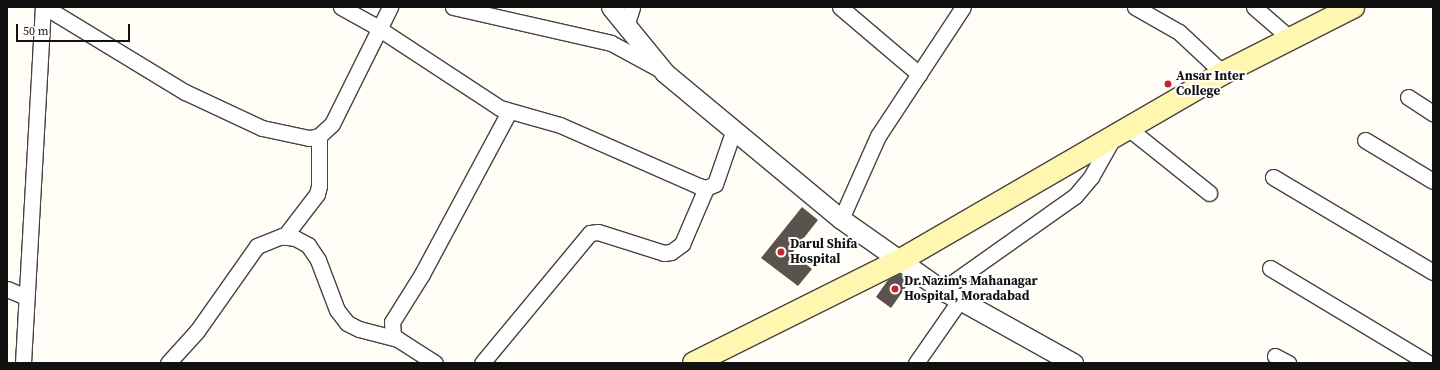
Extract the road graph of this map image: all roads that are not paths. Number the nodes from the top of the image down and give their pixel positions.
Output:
1 (44, 7) edge
2 (341, 7) edge
3 (390, 7) edge
4 (453, 7) edge
5 (611, 7) edge
6 (632, 7) edge
7 (840, 7) edge
8 (963, 7) edge
9 (1135, 7) edge
10 (1254, 7) edge
11 (1353, 7) edge
12 (626, 26) junction
13 (379, 29) junction
14 (1291, 39) junction
15 (665, 73) junction
16 (1223, 73) junction
17 (919, 74) junction
18 (1408, 97) dead end
19 (509, 112) junction
20 (1433, 113) edge
21 (734, 129) junction
22 (1121, 132) junction
23 (319, 136) junction
24 (1365, 140) dead end
25 (1272, 177) dead end
26 (1433, 181) edge
27 (706, 188) junction
28 (1209, 193) dead end
29 (841, 220) junction
30 (284, 237) junction
31 (899, 261) junction
32 (1270, 268) dead end
33 (1433, 272) edge
34 (7, 289) edge
35 (942, 290) junction
36 (26, 297) junction
37 (960, 300) junction
38 (398, 339) junction
39 (22, 363) edge
40 (168, 363) edge
41 (435, 363) edge
42 (482, 363) edge
43 (694, 363) edge
44 (916, 363) edge
45 (1073, 363) edge
46 (1428, 363) edge

1 - 23 street
1 - 36 street
2 - 13 street
3 - 13 street
4 - 15 street
5 - 12 street
6 - 12 street
7 - 17 street
8 - 17 street
9 - 16 street
10 - 14 street
11 - 14 main road
12 - 15 street
13 - 19 street
13 - 23 street
14 - 16 main road
15 - 21 street
16 - 22 main road
17 - 29 street
18 - 20 street
19 - 27 street
19 - 38 street
21 - 27 street
21 - 29 street
22 - 28 street
22 - 31 main road
22 - 35 street
23 - 30 street
24 - 26 street
25 - 33 street
27 - 42 street
29 - 31 street
30 - 38 street
30 - 40 street
31 - 35 street
31 - 43 main road
32 - 46 street
34 - 36 street
35 - 37 street
36 - 39 street
37 - 44 street
37 - 45 street
38 - 41 street

